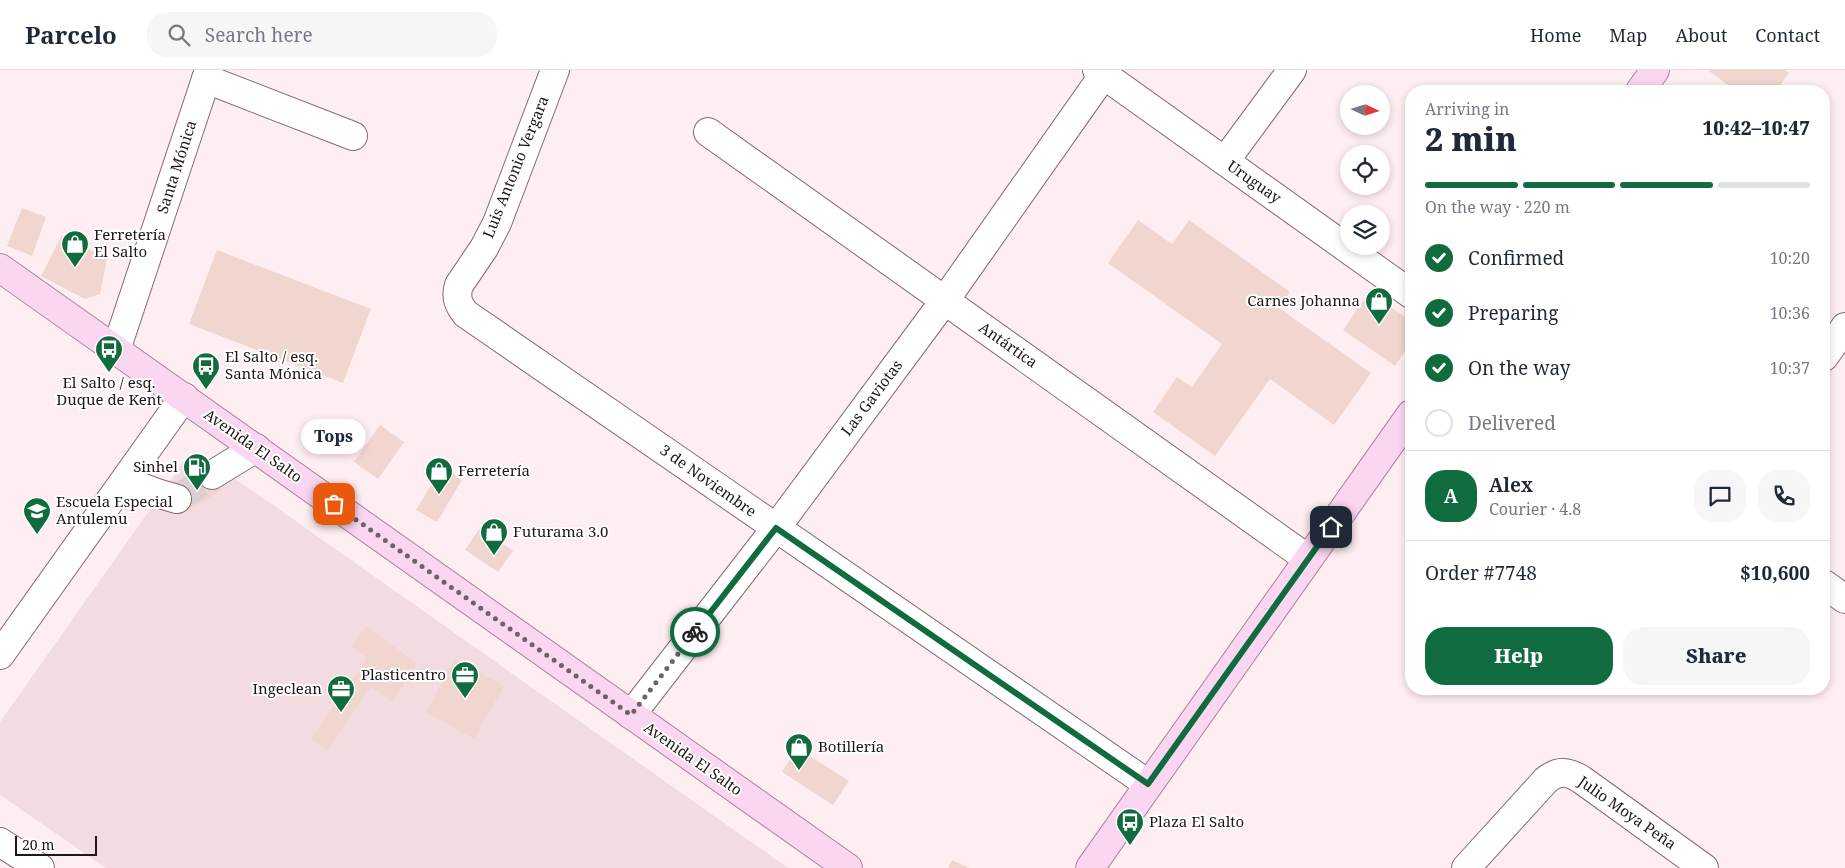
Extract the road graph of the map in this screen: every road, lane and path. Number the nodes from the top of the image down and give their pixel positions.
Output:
1 (555, 70) edge
2 (1292, 70) edge
3 (1655, 70) edge
4 (1102, 72) edge
5 (208, 75) edge
6 (1644, 85) edge
7 (708, 132) dead end
8 (353, 136) dead end
9 (1225, 161) junction
10 (0, 268) edge
11 (1405, 290) edge
12 (945, 300) junction
13 (466, 314) joint
14 (1845, 328) edge
15 (1830, 349) edge
16 (116, 350) junction
17 (184, 397) junction
18 (1405, 422) edge
19 (256, 448) junction
20 (212, 475) tunnel mouth
21 (125, 481) junction
22 (177, 499) dead end
23 (776, 528) junction
24 (1308, 559) junction
25 (1830, 588) edge
26 (1845, 599) edge
27 (0, 655) edge
28 (631, 715) junction
29 (1148, 784) junction
30 (0, 842) edge
31 (40, 868) edge
32 (848, 868) edge
33 (1090, 868) edge
34 (1466, 868) edge
35 (1704, 868) edge

1 - 13 street, Luis Antonio Vergara
2 - 9 street
3 - 6 main road
4 - 9 street, Uruguay
4 - 12 street, Las Gaviotas
5 - 8 street
5 - 16 street, Santa Mónica
7 - 12 street, Antártica
9 - 11 street, Uruguay
10 - 16 main road, Avenida El Salto
12 - 23 street, Las Gaviotas
12 - 24 street, Antártica
13 - 23 street, 3 de Noviembre
14 - 15 street
16 - 17 main road, Avenida El Salto
17 - 19 main road, Avenida El Salto
17 - 21 street
18 - 24 main road
19 - 20 street
19 - 28 main road, Avenida El Salto
21 - 22 street
21 - 27 street
23 - 28 street, Las Gaviotas
23 - 29 street, 3 de Noviembre
24 - 29 main road
25 - 26 street
28 - 32 main road, Avenida El Salto
29 - 33 main road
30 - 31 street
34 - 35 street, Julio Moya Peña

